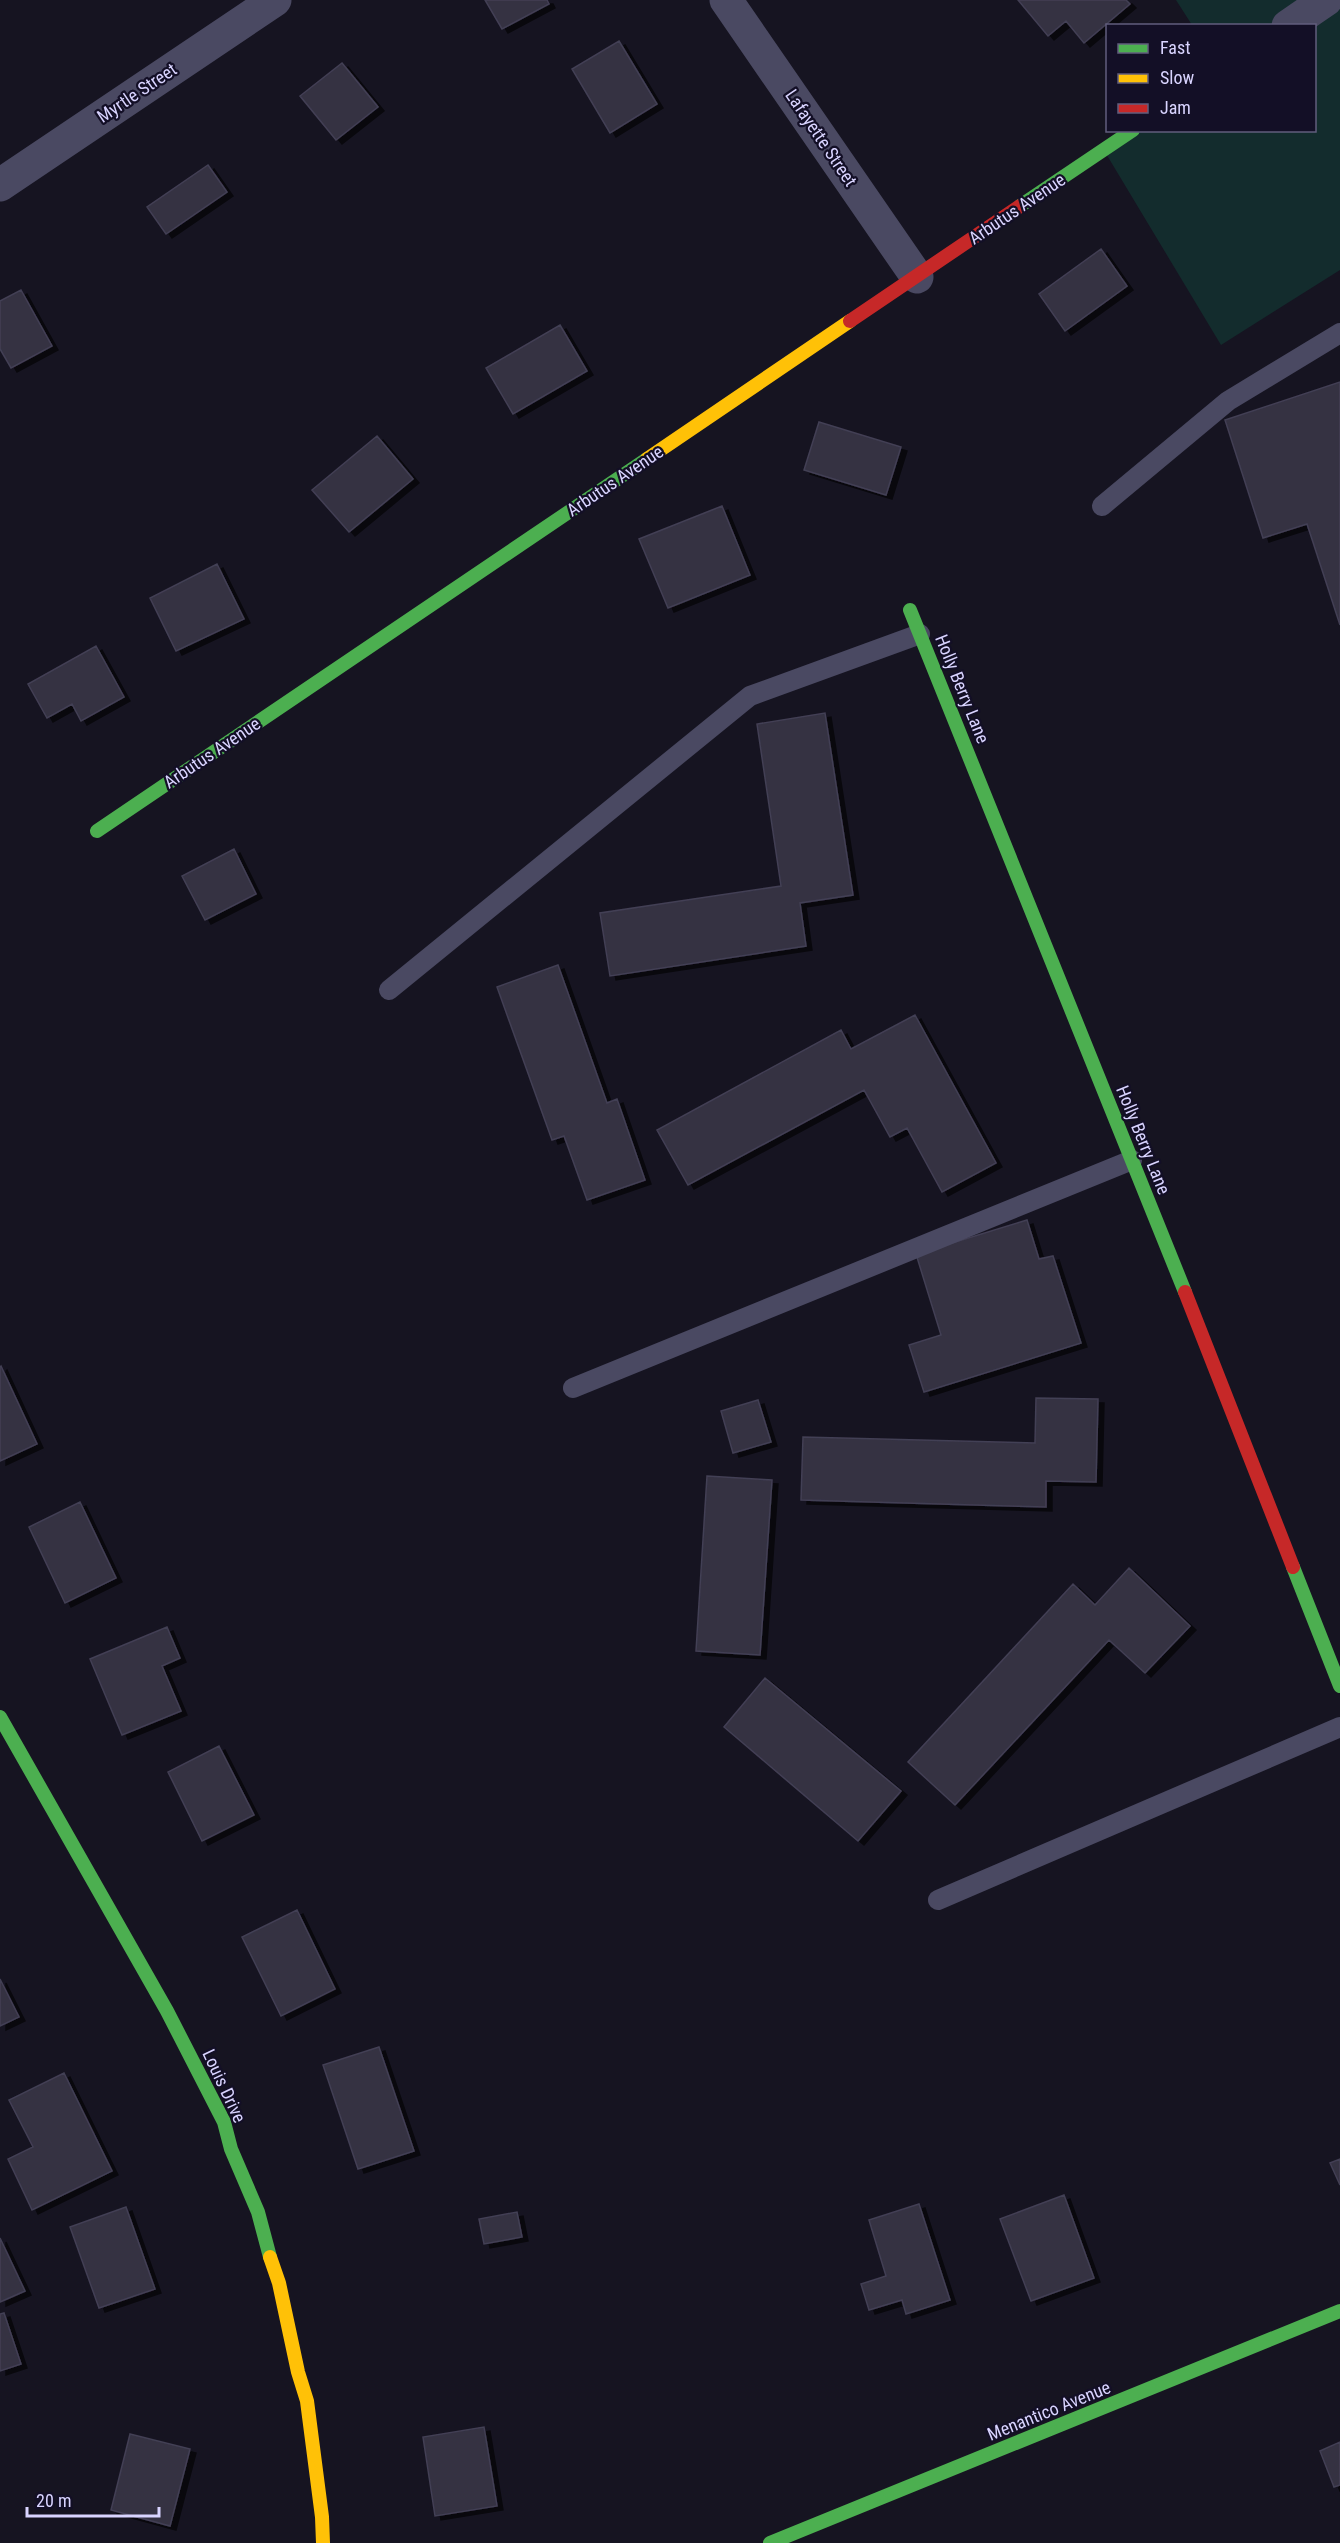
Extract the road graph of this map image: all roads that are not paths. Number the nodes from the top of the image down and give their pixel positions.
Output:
1 (275, 0) edge
2 (726, 0) edge
3 (1326, 0) edge
4 (1291, 24) edge
5 (1130, 132) edge
6 (0, 185) edge
7 (916, 277) junction
8 (1340, 333) edge
9 (1102, 506) dead end
10 (910, 610) dead end
11 (920, 634) junction
12 (97, 831) dead end
13 (388, 990) dead end
14 (1132, 1160) junction
15 (573, 1388) dead end
16 (1340, 1686) edge
17 (0, 1717) edge
18 (1340, 1727) edge
19 (938, 1900) dead end
20 (1340, 2311) edge
21 (825, 2534) edge
22 (323, 2543) edge
23 (770, 2543) edge

1 - 6 street, Myrtle Street
2 - 7 street, Lafayette Street
3 - 4 street
5 - 7 street, Arbutus Avenue
7 - 12 street, Arbutus Avenue
8 - 9 lane
10 - 11 street, Holly Berry Lane
11 - 13 lane
11 - 14 street, Holly Berry Lane
14 - 15 lane
14 - 16 street, Holly Berry Lane
17 - 22 street, Louis Drive
18 - 19 lane
20 - 21 street, Menantico Avenue
21 - 23 street, Menantico Avenue

